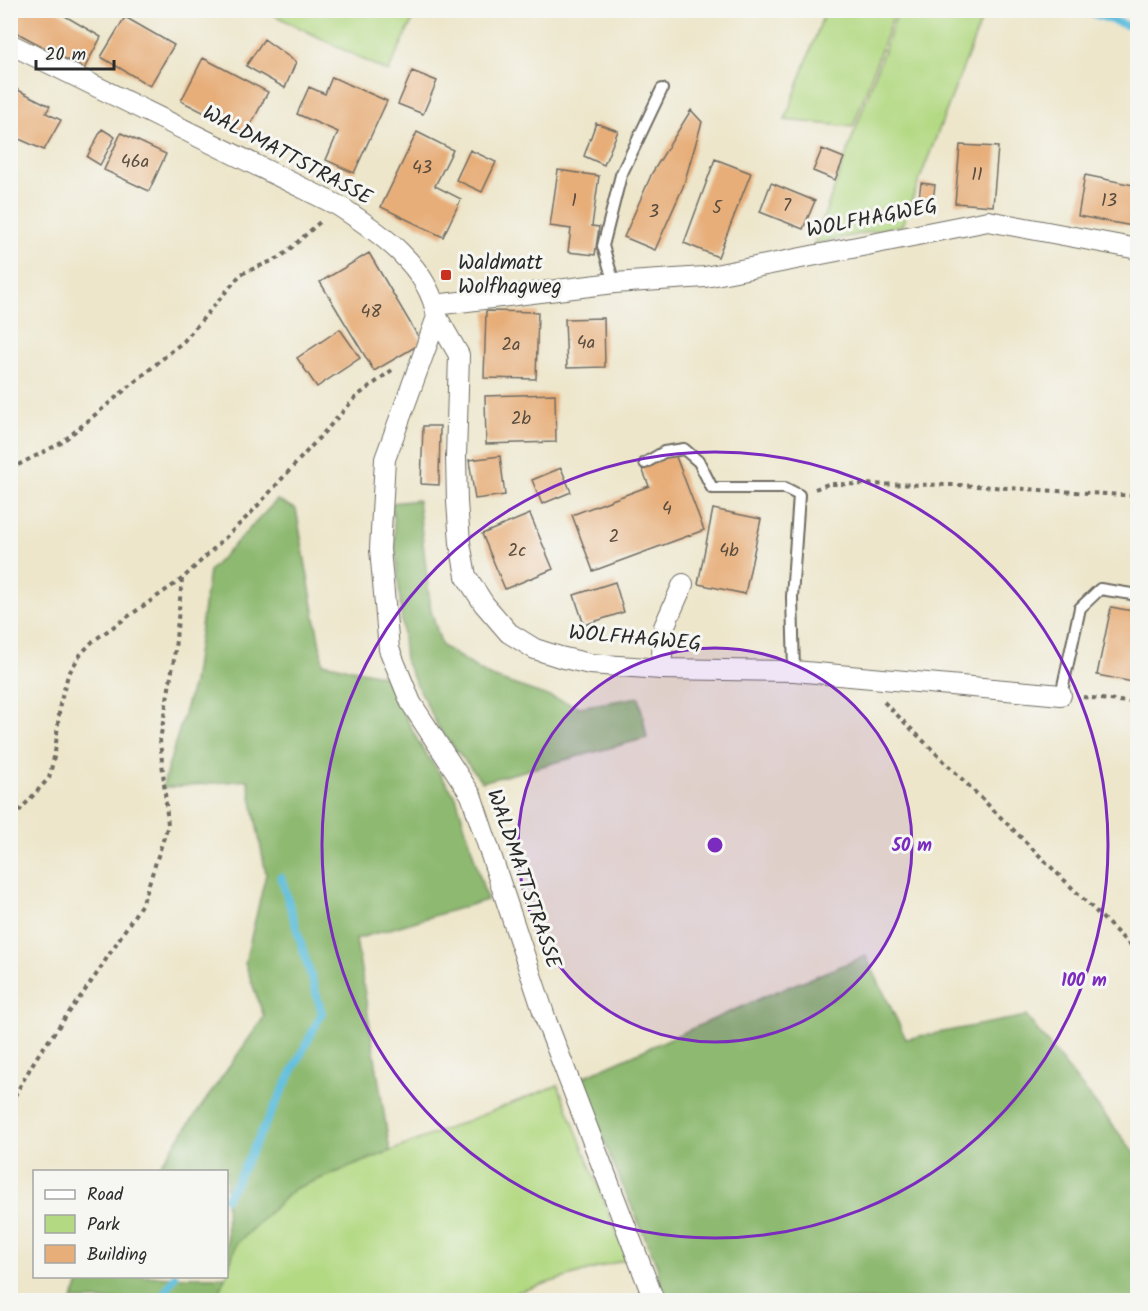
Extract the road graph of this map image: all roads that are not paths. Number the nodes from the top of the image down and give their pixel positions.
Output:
1 (10, 44) edge
2 (662, 89) dead end
3 (1137, 249) edge
4 (614, 284) junction
5 (436, 311) junction
6 (645, 463) dead end
7 (683, 584) dead end
8 (1137, 595) edge
9 (661, 669) junction
10 (794, 671) junction
11 (1061, 695) joint
12 (654, 1300) edge

1 - 5 street, WALDMATTSTRASSE
2 - 4 lane
3 - 4 street, WOLFHAGWEG
4 - 5 street, WOLFHAGWEG
5 - 9 street, WOLFHAGWEG
5 - 12 street, WALDMATTSTRASSE
6 - 10 lane
7 - 9 street
8 - 11 lane
9 - 10 street, WOLFHAGWEG
10 - 11 street, WOLFHAGWEG

